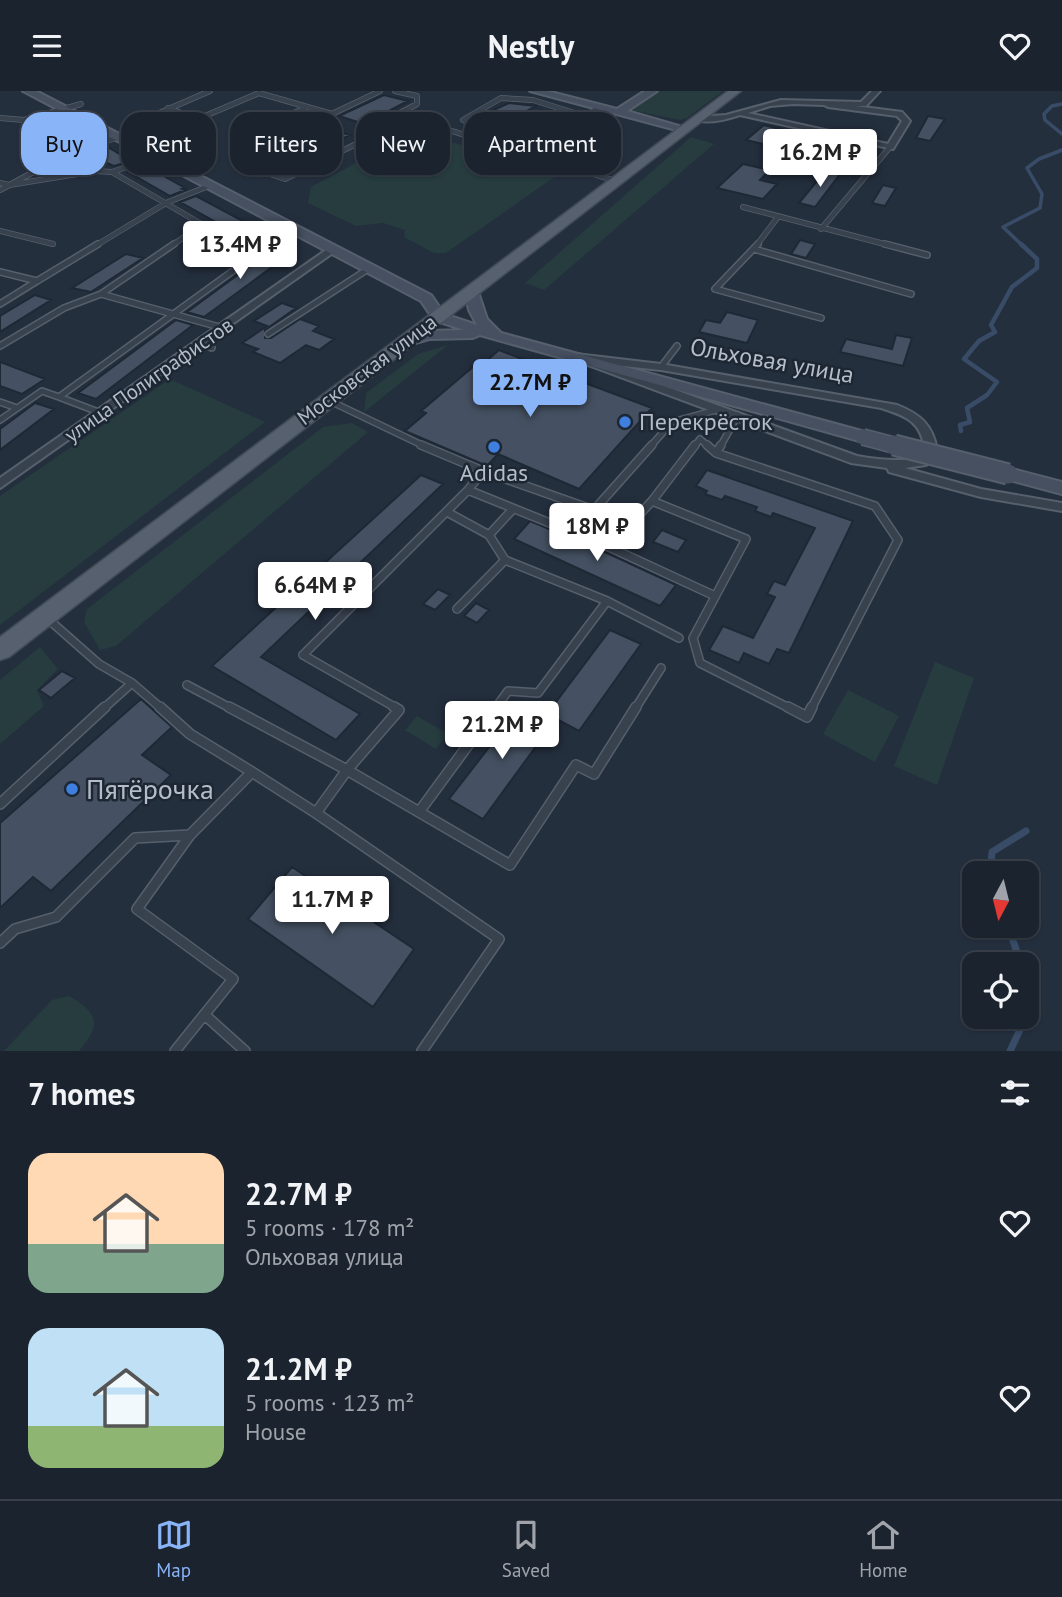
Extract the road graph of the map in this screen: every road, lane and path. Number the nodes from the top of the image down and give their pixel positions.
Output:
1 (28, 91) edge
2 (210, 91) edge
3 (380, 91) edge
4 (395, 91) edge
5 (652, 91) edge
6 (735, 91) edge
7 (876, 91) edge
8 (262, 92) edge
9 (543, 94) edge
10 (81, 104) dead end
11 (828, 105) junction
12 (308, 107) junction
13 (600, 107) junction
14 (64, 108) junction
15 (168, 108) junction
16 (51, 112) edge
17 (159, 112) edge
18 (297, 112) edge
19 (325, 112) edge
20 (336, 112) edge
21 (402, 112) edge
22 (477, 112) edge
23 (577, 112) edge
24 (591, 112) edge
25 (619, 112) joint
26 (621, 113) edge
27 (743, 114) junction
28 (0, 118) edge
29 (696, 119) junction
30 (21, 120) edge
31 (684, 129) junction
32 (450, 130) edge
33 (119, 137) joint
34 (107, 141) edge
35 (890, 147) junction
36 (121, 169) edge
37 (107, 172) edge
38 (112, 172) junction
39 (28, 175) edge
40 (71, 175) edge
41 (191, 175) edge
42 (273, 175) edge
43 (293, 175) edge
44 (616, 181) junction
45 (0, 183) edge
46 (9, 185) junction
47 (211, 185) junction
48 (0, 190) edge
49 (166, 203) junction
50 (743, 207) dead end
51 (778, 217) junction
52 (203, 224) junction
53 (292, 227) junction
54 (821, 229) junction
55 (0, 231) edge
56 (53, 244) dead end
57 (754, 249) junction
58 (332, 250) junction
59 (253, 254) junction
60 (927, 255) dead end
61 (368, 269) junction
62 (0, 272) edge
63 (37, 281) junction
64 (472, 292) junction
65 (101, 294) junction
66 (911, 294) dead end
67 (0, 304) edge
68 (172, 315) junction
69 (439, 317) junction
70 (821, 318) dead end
71 (224, 329) junction
72 (268, 334) dead end
73 (501, 337) junction
74 (405, 342) junction
75 (0, 346) edge
76 (677, 346) dead end
77 (576, 357) junction
78 (661, 367) junction
79 (59, 397) junction
80 (326, 399) junction
81 (0, 402) edge
82 (18, 408) junction
83 (720, 409) junction
84 (101, 413) junction
85 (738, 415) junction
86 (0, 420) edge
87 (716, 453) junction
88 (878, 465) junction
89 (482, 471) junction
90 (0, 484) edge
91 (1062, 488) edge
92 (468, 490) junction
93 (652, 501) junction
94 (1062, 507) edge
95 (513, 509) junction
96 (447, 512) junction
97 (488, 535) junction
98 (609, 547) junction
99 (505, 560) junction
100 (715, 596) junction
101 (607, 601) junction
102 (457, 609) dead end
103 (45, 616) junction
104 (679, 638) dead end
105 (0, 650) edge
106 (661, 668) dead end
107 (132, 683) junction
108 (187, 685) dead end
109 (347, 770) junction
110 (252, 772) junction
111 (0, 804) edge
112 (419, 812) junction
113 (316, 813) junction
114 (190, 835) junction
115 (0, 943) edge
116 (206, 1016) junction
117 (175, 1051) edge
118 (245, 1051) edge
119 (422, 1051) edge

1 - 14 street
2 - 15 lane
3 - 20 lane
4 - 21 lane
5 - 25 street
6 - 29 main road, Московская улица
7 - 11 street
8 - 12 lane
8 - 15 lane
9 - 13 street
9 - 22 lane
9 - 23 lane
10 - 14 lane
11 - 27 street
11 - 35 street
12 - 18 lane
12 - 19 lane
13 - 24 lane
13 - 25 street
14 - 16 lane
14 - 33 street
15 - 17 lane
26 - 31 street
27 - 29 street
27 - 35 street
28 - 30 lane
29 - 31 main road, Московская улица
31 - 44 main road, Московская улица
32 - 44 lane
33 - 34 lane
35 - 54 lane
36 - 38 lane
37 - 38 lane
38 - 49 lane
39 - 46 lane
40 - 46 lane
41 - 47 street
42 - 43 lane
44 - 64 main road, Московская улица
45 - 46 lane
46 - 48 lane
47 - 49 lane
47 - 53 street
49 - 52 lane
49 - 63 lane
50 - 51 lane
51 - 54 lane
51 - 57 lane
52 - 59 lane
52 - 65 lane
53 - 58 street
53 - 59 lane
54 - 60 lane
55 - 56 lane
57 - 66 lane
57 - 70 lane
58 - 61 street
58 - 71 street, улица Полиграфистов
59 - 68 lane
61 - 69 street
61 - 72 lane
62 - 63 lane
63 - 67 lane
64 - 69 main road, Московская улица
64 - 73 street
65 - 68 lane
65 - 75 lane
68 - 71 lane
68 - 79 lane
69 - 73 street, Ольховая улица
69 - 74 main road, Московская улица
71 - 84 street, улица Полиграфистов
73 - 74 street
73 - 77 street, Ольховая улица
74 - 80 main road, Московская улица
76 - 78 lane
77 - 78 street, Ольховая улица
77 - 83 street, Ольховая улица
77 - 91 street, Ольховая улица, bridge
78 - 88 street, Ольховая улица
79 - 82 lane
79 - 84 lane
80 - 89 lane
80 - 103 main road, Московская улица
81 - 82 lane
82 - 86 lane
83 - 85 street, Ольховая улица
83 - 89 lane
84 - 90 street, улица Полиграфистов
85 - 87 lane
85 - 88 street, Ольховая улица
87 - 93 lane
87 - 100 lane
88 - 94 street, Ольховая улица
89 - 92 lane
92 - 95 lane
92 - 96 lane
93 - 98 lane
93 - 100 lane
95 - 97 lane
95 - 98 lane
96 - 97 lane
96 - 109 lane
97 - 99 lane
98 - 100 lane
99 - 101 lane
99 - 102 lane
101 - 104 lane
101 - 112 lane
103 - 105 main road, Московская улица
103 - 107 lane
106 - 112 lane
107 - 110 lane
107 - 111 lane
108 - 109 lane
109 - 112 lane
109 - 113 lane
110 - 113 lane
110 - 114 lane
113 - 119 lane
114 - 115 lane
114 - 116 lane
116 - 117 lane
116 - 118 lane

